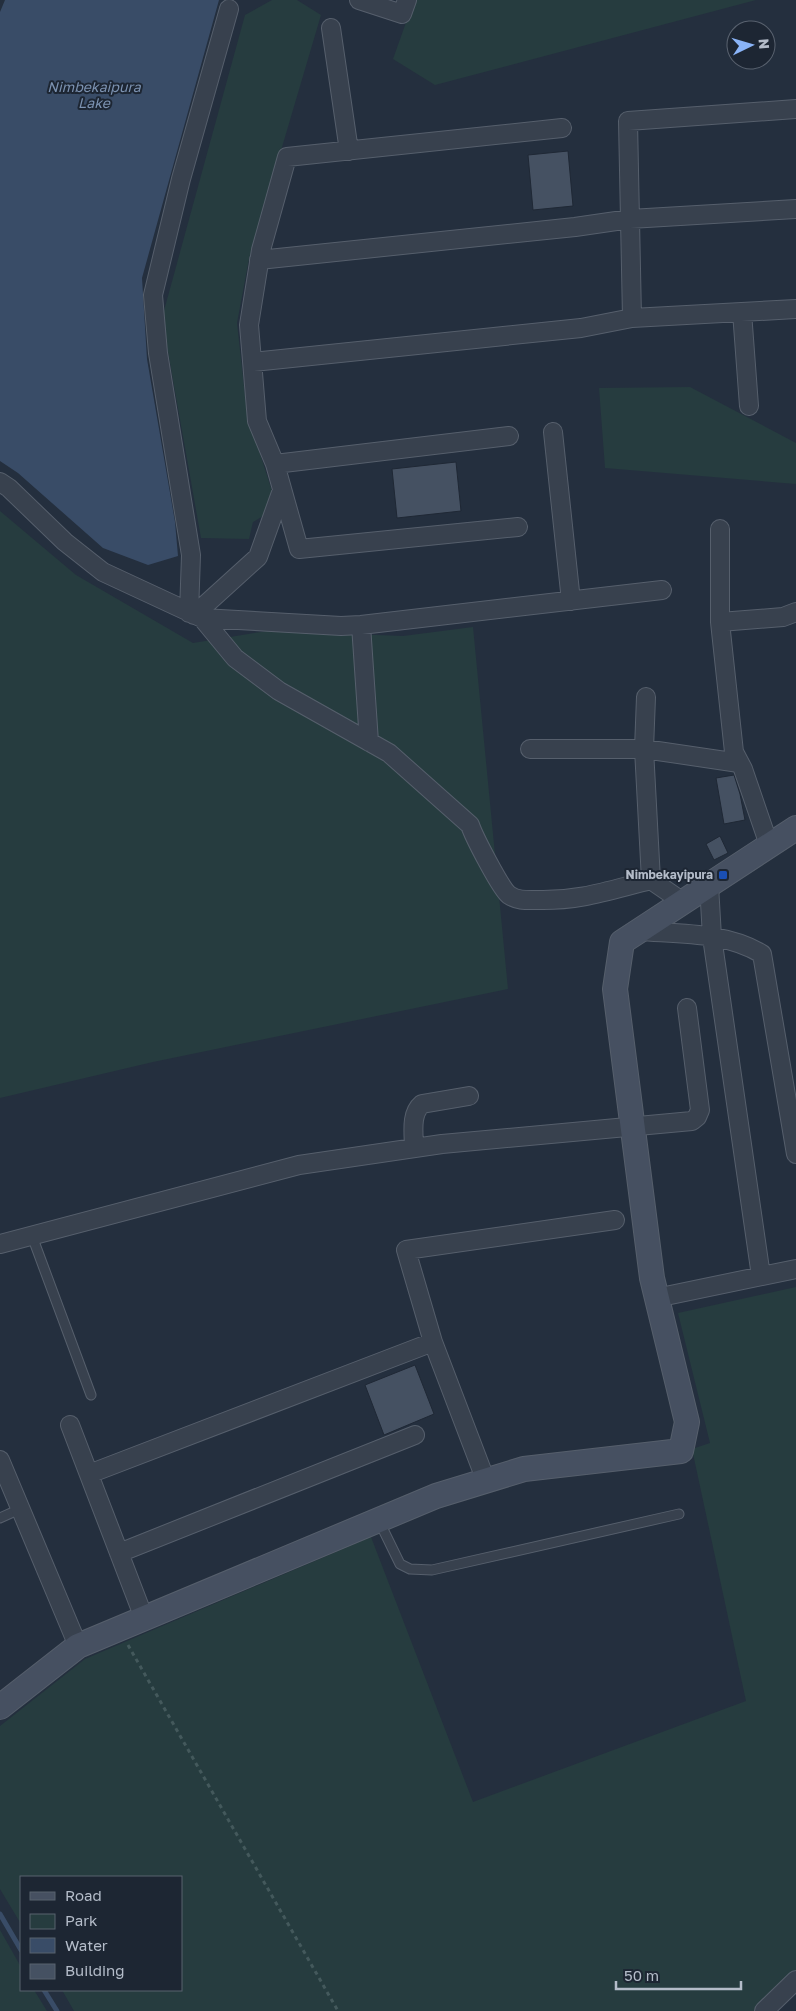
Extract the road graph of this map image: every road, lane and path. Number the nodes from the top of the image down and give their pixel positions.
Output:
1 (359, 0) edge
2 (407, 0) edge
3 (229, 9) dead end
4 (331, 28) dead end
5 (796, 109) edge
6 (562, 128) dead end
7 (348, 151) junction
8 (796, 209) edge
9 (630, 219) junction
10 (259, 260) junction
11 (796, 309) edge
12 (742, 312) junction
13 (632, 318) junction
14 (252, 362) junction
15 (749, 406) dead end
16 (553, 432) dead end
17 (509, 436) dead end
18 (274, 464) junction
19 (0, 482) edge
20 (282, 490) junction
21 (518, 527) dead end
22 (720, 529) dead end
23 (662, 590) dead end
24 (571, 601) junction
25 (796, 612) edge
26 (195, 615) junction
27 (720, 622) junction
28 (361, 625) junction
29 (646, 697) dead end
30 (369, 742) junction
31 (530, 749) dead end
32 (644, 749) junction
33 (740, 763) junction
34 (796, 828) edge
35 (769, 845) junction
36 (651, 880) junction
37 (709, 885) junction
38 (683, 902) junction
39 (639, 931) junction
40 (712, 937) junction
41 (687, 1008) dead end
42 (469, 1096) dead end
43 (632, 1127) junction
44 (414, 1148) junction
45 (796, 1154) edge
46 (615, 1220) dead end
47 (32, 1236) junction
48 (0, 1244) edge
49 (796, 1269) edge
50 (761, 1276) junction
51 (656, 1298) junction
52 (433, 1342) junction
53 (91, 1395) dead end
54 (70, 1425) dead end
55 (415, 1435) dead end
56 (0, 1460) edge
57 (88, 1474) junction
58 (486, 1481) junction
59 (20, 1509) junction
60 (679, 1514) dead end
61 (0, 1518) edge
62 (378, 1519) junction
63 (119, 1553) junction
64 (144, 1618) junction
65 (119, 1629) junction
66 (78, 1646) junction
67 (1, 1704) edge
68 (796, 1980) edge
69 (338, 2011) edge
70 (764, 2011) edge

1 - 2 street
3 - 26 street
4 - 7 street
5 - 9 street
6 - 7 street
7 - 10 street
8 - 9 street
9 - 10 street
9 - 13 street
10 - 14 street
11 - 12 street
12 - 13 street
12 - 15 street
13 - 14 street
14 - 18 street
16 - 24 street
17 - 18 street
18 - 20 street
19 - 26 street
20 - 21 street
20 - 26 street
22 - 27 street
23 - 24 street
24 - 28 street
25 - 27 street
26 - 28 street
26 - 30 street
27 - 33 street
28 - 30 street
29 - 32 street
30 - 36 street
31 - 32 street
32 - 33 street
32 - 36 street
33 - 35 street
34 - 35 main road
35 - 37 main road
36 - 38 street
37 - 38 main road
37 - 40 street
38 - 39 main road
39 - 40 street
39 - 43 main road
40 - 45 street
40 - 50 street
41 - 43 street
42 - 44 street
43 - 44 street
43 - 51 main road
44 - 47 street
46 - 52 street
47 - 48 street
47 - 53 lane
49 - 50 street
50 - 51 street
51 - 58 main road
52 - 57 street
52 - 58 street
54 - 57 street
55 - 63 street
56 - 59 street
57 - 63 street
58 - 62 main road
59 - 61 lane
59 - 66 street
60 - 62 lane
62 - 64 main road
63 - 64 street
64 - 65 main road
65 - 66 main road
65 - 69 path
66 - 67 main road
68 - 70 street

